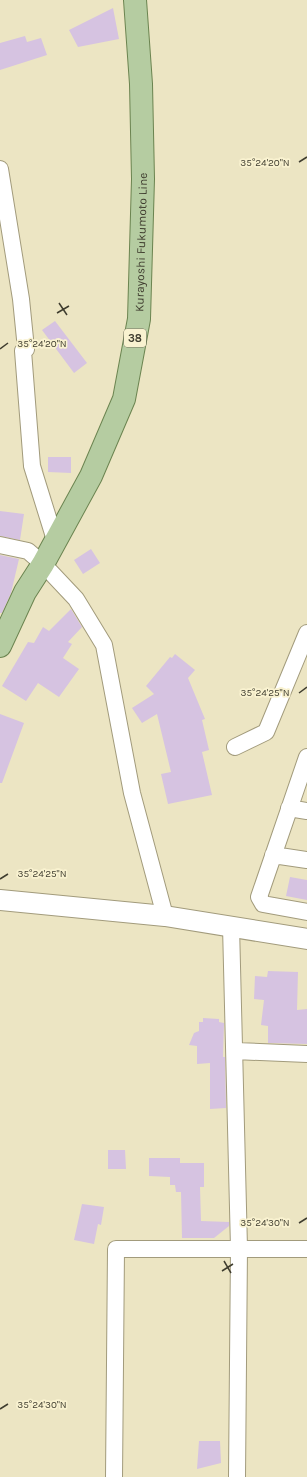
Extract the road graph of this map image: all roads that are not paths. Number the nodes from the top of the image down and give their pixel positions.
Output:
1 (135, 0) edge
2 (0, 169) edge
3 (55, 540) junction
4 (0, 545) edge
5 (42, 564) junction
6 (307, 633) edge
7 (0, 646) edge
8 (235, 747) dead end
9 (307, 758) edge
10 (290, 808) junction
11 (307, 810) edge
12 (273, 855) junction
13 (307, 860) edge
14 (0, 900) edge
15 (307, 912) edge
16 (165, 916) junction
17 (231, 926) junction
18 (307, 939) edge
19 (235, 1051) junction
20 (307, 1054) edge
21 (239, 1248) junction
22 (307, 1249) edge
23 (114, 1477) edge
24 (237, 1477) edge

1 - 3 main road, Kurayoshi Fukumoto Line / 38
2 - 3 street
3 - 5 main road, Kurayoshi Fukumoto Line / 38
4 - 5 street
5 - 7 main road, Kurayoshi Fukumoto Line / 38
5 - 16 street
6 - 8 street
9 - 10 street
10 - 11 street
10 - 12 street
12 - 13 street
12 - 15 street
14 - 16 street
16 - 17 street
17 - 18 street
17 - 19 street
19 - 20 street
19 - 21 street
21 - 22 street
21 - 23 street
21 - 24 street

